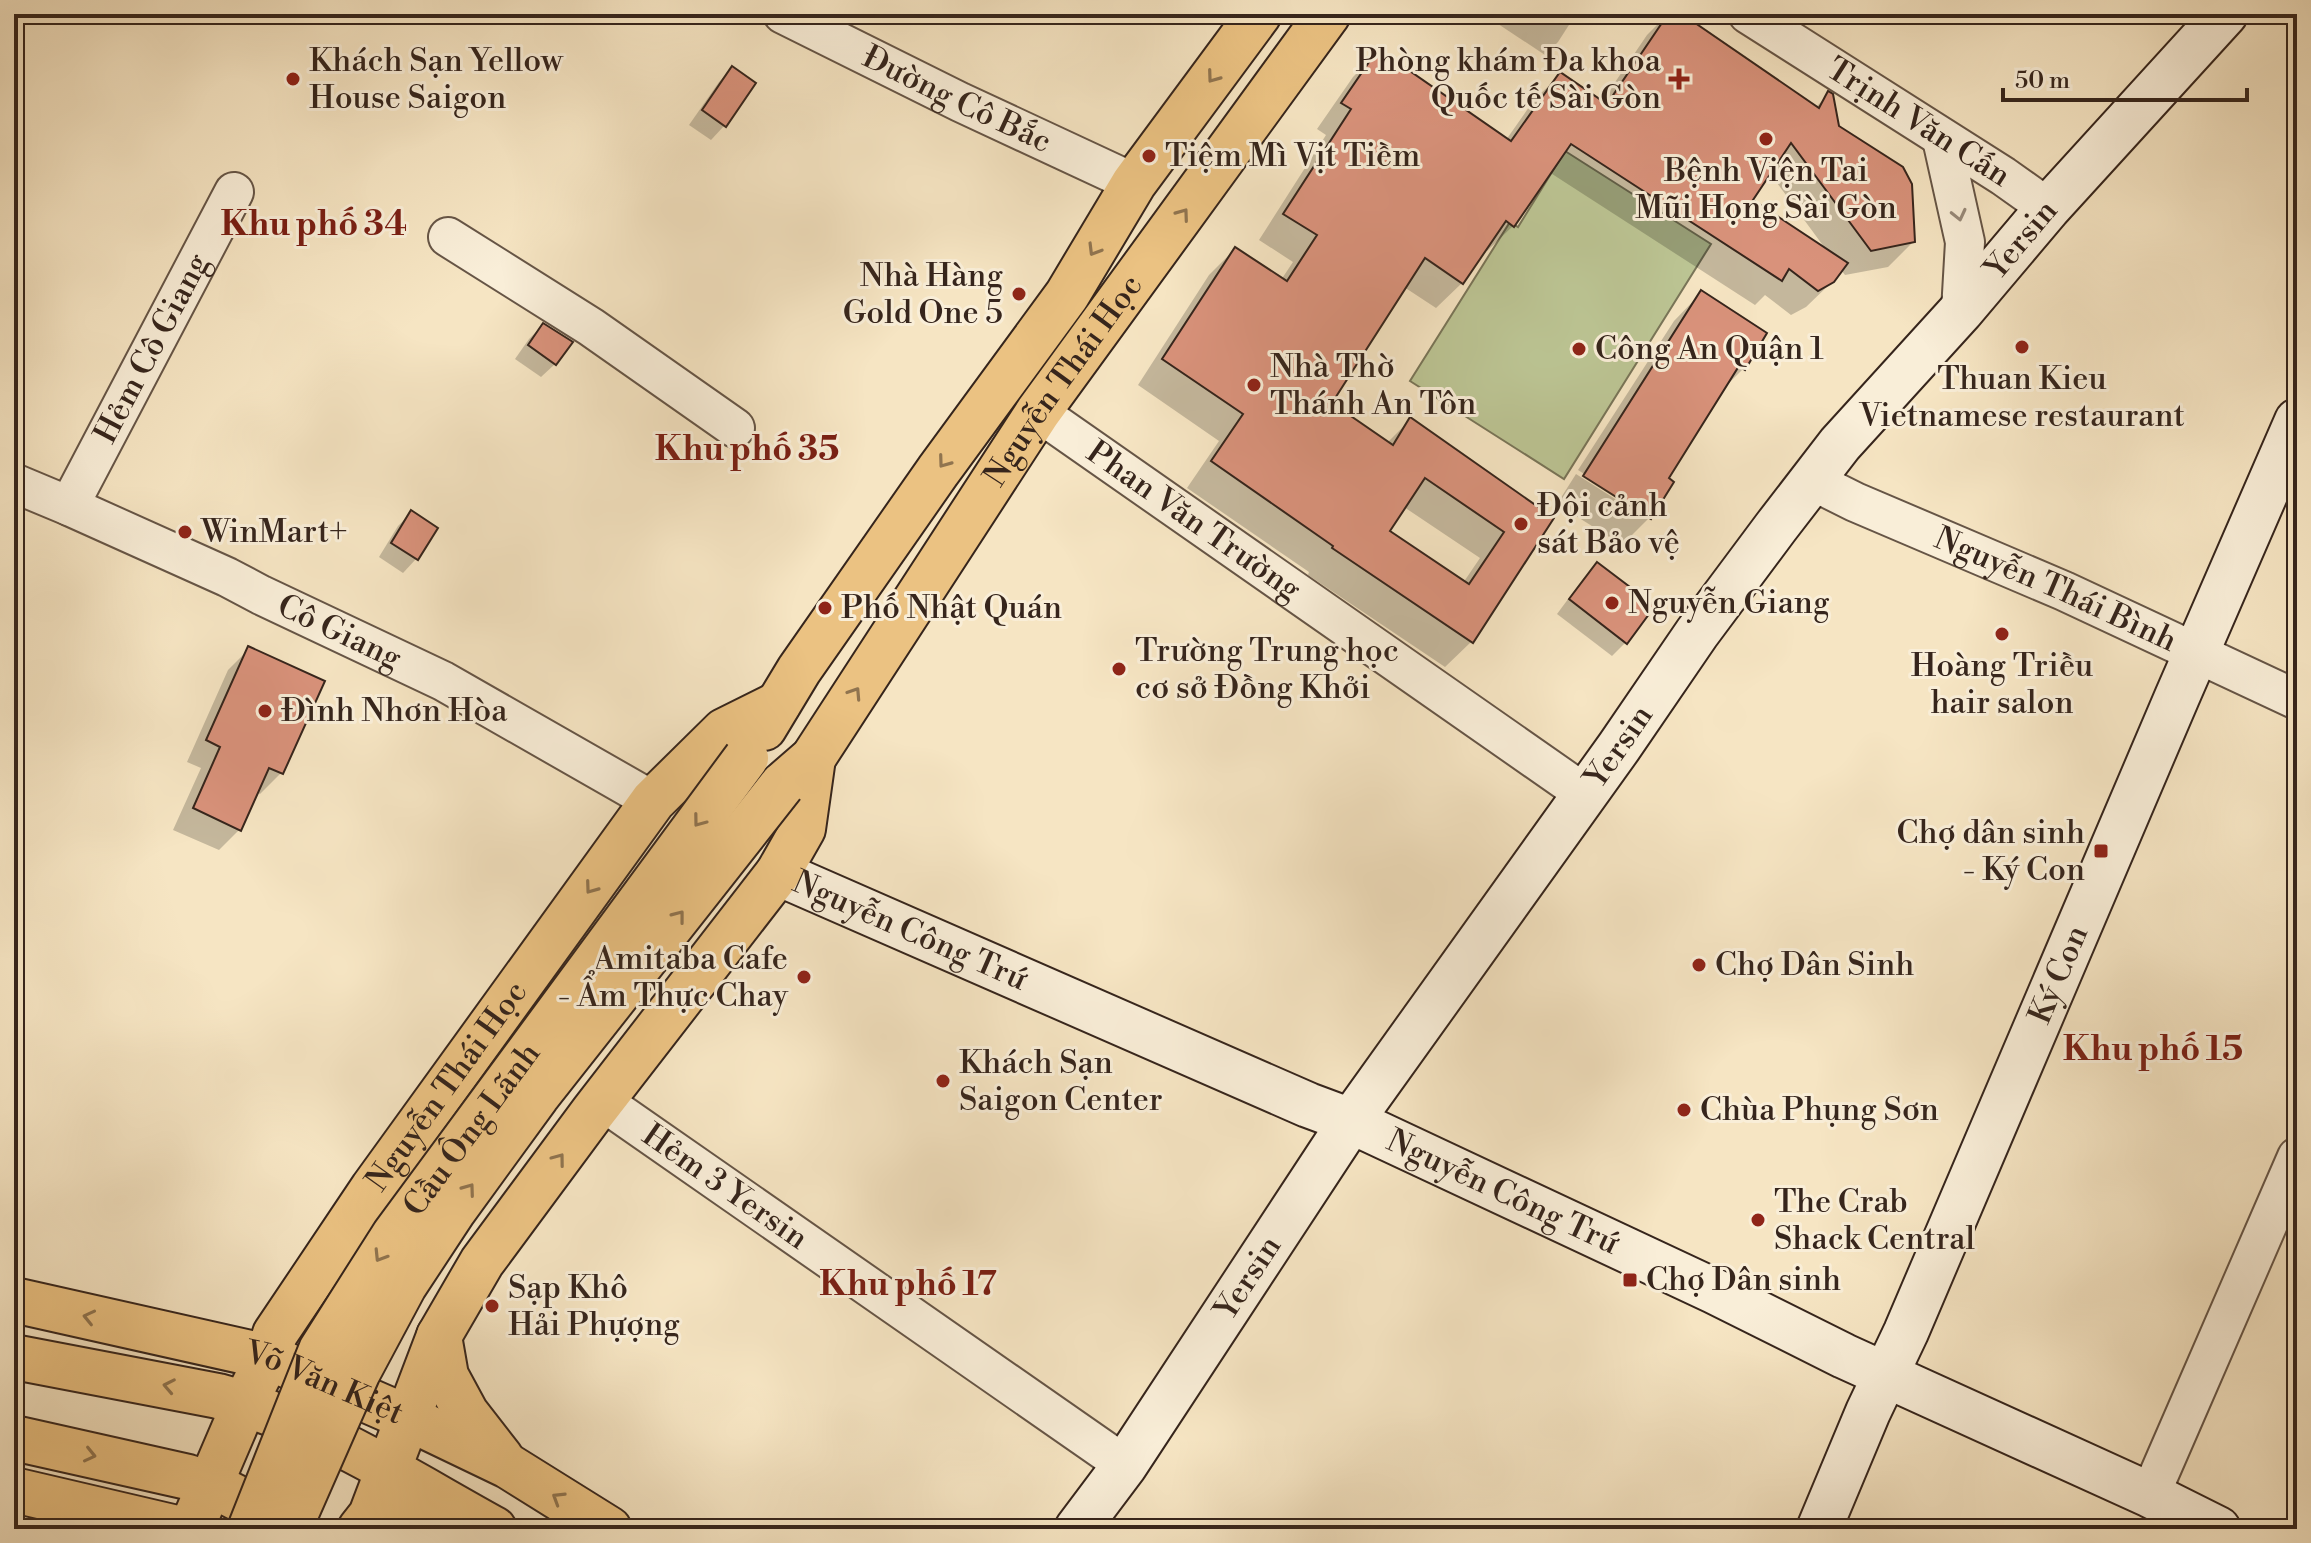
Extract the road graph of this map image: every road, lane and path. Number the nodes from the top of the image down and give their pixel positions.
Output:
1 (783, 14) edge
2 (1259, 14) edge
3 (1328, 14) edge
4 (1748, 14) edge
5 (2225, 14) edge
6 (1942, 139) junction
7 (1134, 183) junction
8 (234, 192) dead end
9 (2048, 208) junction
10 (448, 237) dead end
11 (1961, 311) junction
12 (1038, 412) junction
13 (2297, 421) edge
14 (735, 428) dead end
15 (1811, 480) junction
16 (14, 483) edge
17 (69, 506) junction
18 (2196, 654) junction
19 (2297, 700) edge
20 (778, 704) junction
21 (746, 758) joint
22 (798, 772) junction
23 (1585, 794) junction
24 (653, 801) junction
25 (778, 873) junction
26 (602, 1101) junction
27 (1351, 1121) junction
28 (2297, 1157) edge
29 (373, 1188) junction
30 (482, 1262) junction
31 (14, 1300) edge
32 (297, 1301) junction
33 (439, 1336) junction
34 (192, 1340) junction
35 (14, 1357) edge
36 (268, 1357) junction
37 (1886, 1375) junction
38 (245, 1403) junction
39 (408, 1418) junction
40 (14, 1438) edge
41 (1125, 1465) junction
42 (508, 1466) junction
43 (389, 1470) junction
44 (210, 1484) junction
45 (14, 1490) edge
46 (432, 1495) junction
47 (2150, 1495) junction
48 (181, 1529) edge
49 (191, 1529) edge
50 (250, 1529) edge
51 (289, 1529) edge
52 (299, 1529) edge
53 (360, 1529) edge
54 (393, 1529) edge
55 (494, 1529) edge
56 (609, 1529) edge
57 (1077, 1529) edge
58 (1819, 1529) edge
59 (2218, 1529) edge

1 - 7 street, Đường Cô Bắc
2 -> 7 main road, Nguyễn Thái Học
12 -> 3 main road, Nguyễn Thái Học
4 - 6 street, Trịnh Văn Cấn
5 - 9 street, Yersin
6 - 9 street, Trịnh Văn Cấn
6 -> 11 street
7 -> 20 main road, Nguyễn Thái Học
8 - 17 street, Hẻm Cô Giang
9 - 11 street, Yersin
10 - 14 street
11 - 15 street, Yersin
22 -> 12 main road, Nguyễn Thái Học
12 - 23 street, Phan Văn Trường
13 - 18 street, Ký Con
15 - 18 street, Nguyễn Thái Bình
15 - 23 street, Yersin
16 - 17 street, Cô Giang
17 - 24 street, Cô Giang
18 - 19 street, Nguyễn Thái Bình
18 - 37 street, Ký Con
20 - 21 main road, Nguyễn Thái Học
20 - 24 main road, Nguyễn Thái Học
21 -> 50 main road, Cầu Ông Lãnh, bridge
22 - 25 main road, Nguyễn Thái Học
51 -> 22 main road, Cầu Ông Lãnh, bridge
23 - 27 street, Yersin
24 -> 29 main road, Nguyễn Thái Học
25 - 26 main road, Nguyễn Thái Học
25 - 27 street, Nguyễn Công Trứ
30 -> 26 main road, Nguyễn Thái Học
26 - 41 street, Hẻm 3 Yersin
27 - 37 street, Nguyễn Công Trứ
27 - 41 street, Yersin
28 - 47 street
29 - 30 main road
29 - 32 main road, Nguyễn Thái Học
30 - 33 main road, Nguyễn Thái Học
34 -> 31 main road, Võ Văn Kiệt
32 - 34 main road
32 - 36 main road, Nguyễn Thái Học
33 - 39 main road, Nguyễn Thái Học
33 - 42 main road
34 - 36 main road, Võ Văn Kiệt
38 -> 35 main road, Võ Văn Kiệt
36 - 38 main road, Nguyễn Thái Học
36 - 39 main road, Võ Văn Kiệt
37 - 47 street, Nguyễn Công Trứ
37 - 58 street, Ký Con
38 - 43 main road, Võ Văn Kiệt
38 - 44 main road, Nguyễn Thái Học
39 - 42 main road, Võ Văn Kiệt
39 - 43 main road, Nguyễn Thái Học
40 -> 44 main road
41 - 57 street, Yersin
56 -> 42 main road, Võ Văn Kiệt
43 - 46 main road, Võ Văn Kiệt
43 - 53 main road, Nguyễn Thái Học
44 - 49 main road, Nguyễn Thái Học
44 - 52 main road
45 - 48 main road
46 - 54 main road
46 - 55 main road, Võ Văn Kiệt
47 - 59 street, Nguyễn Công Trứ

